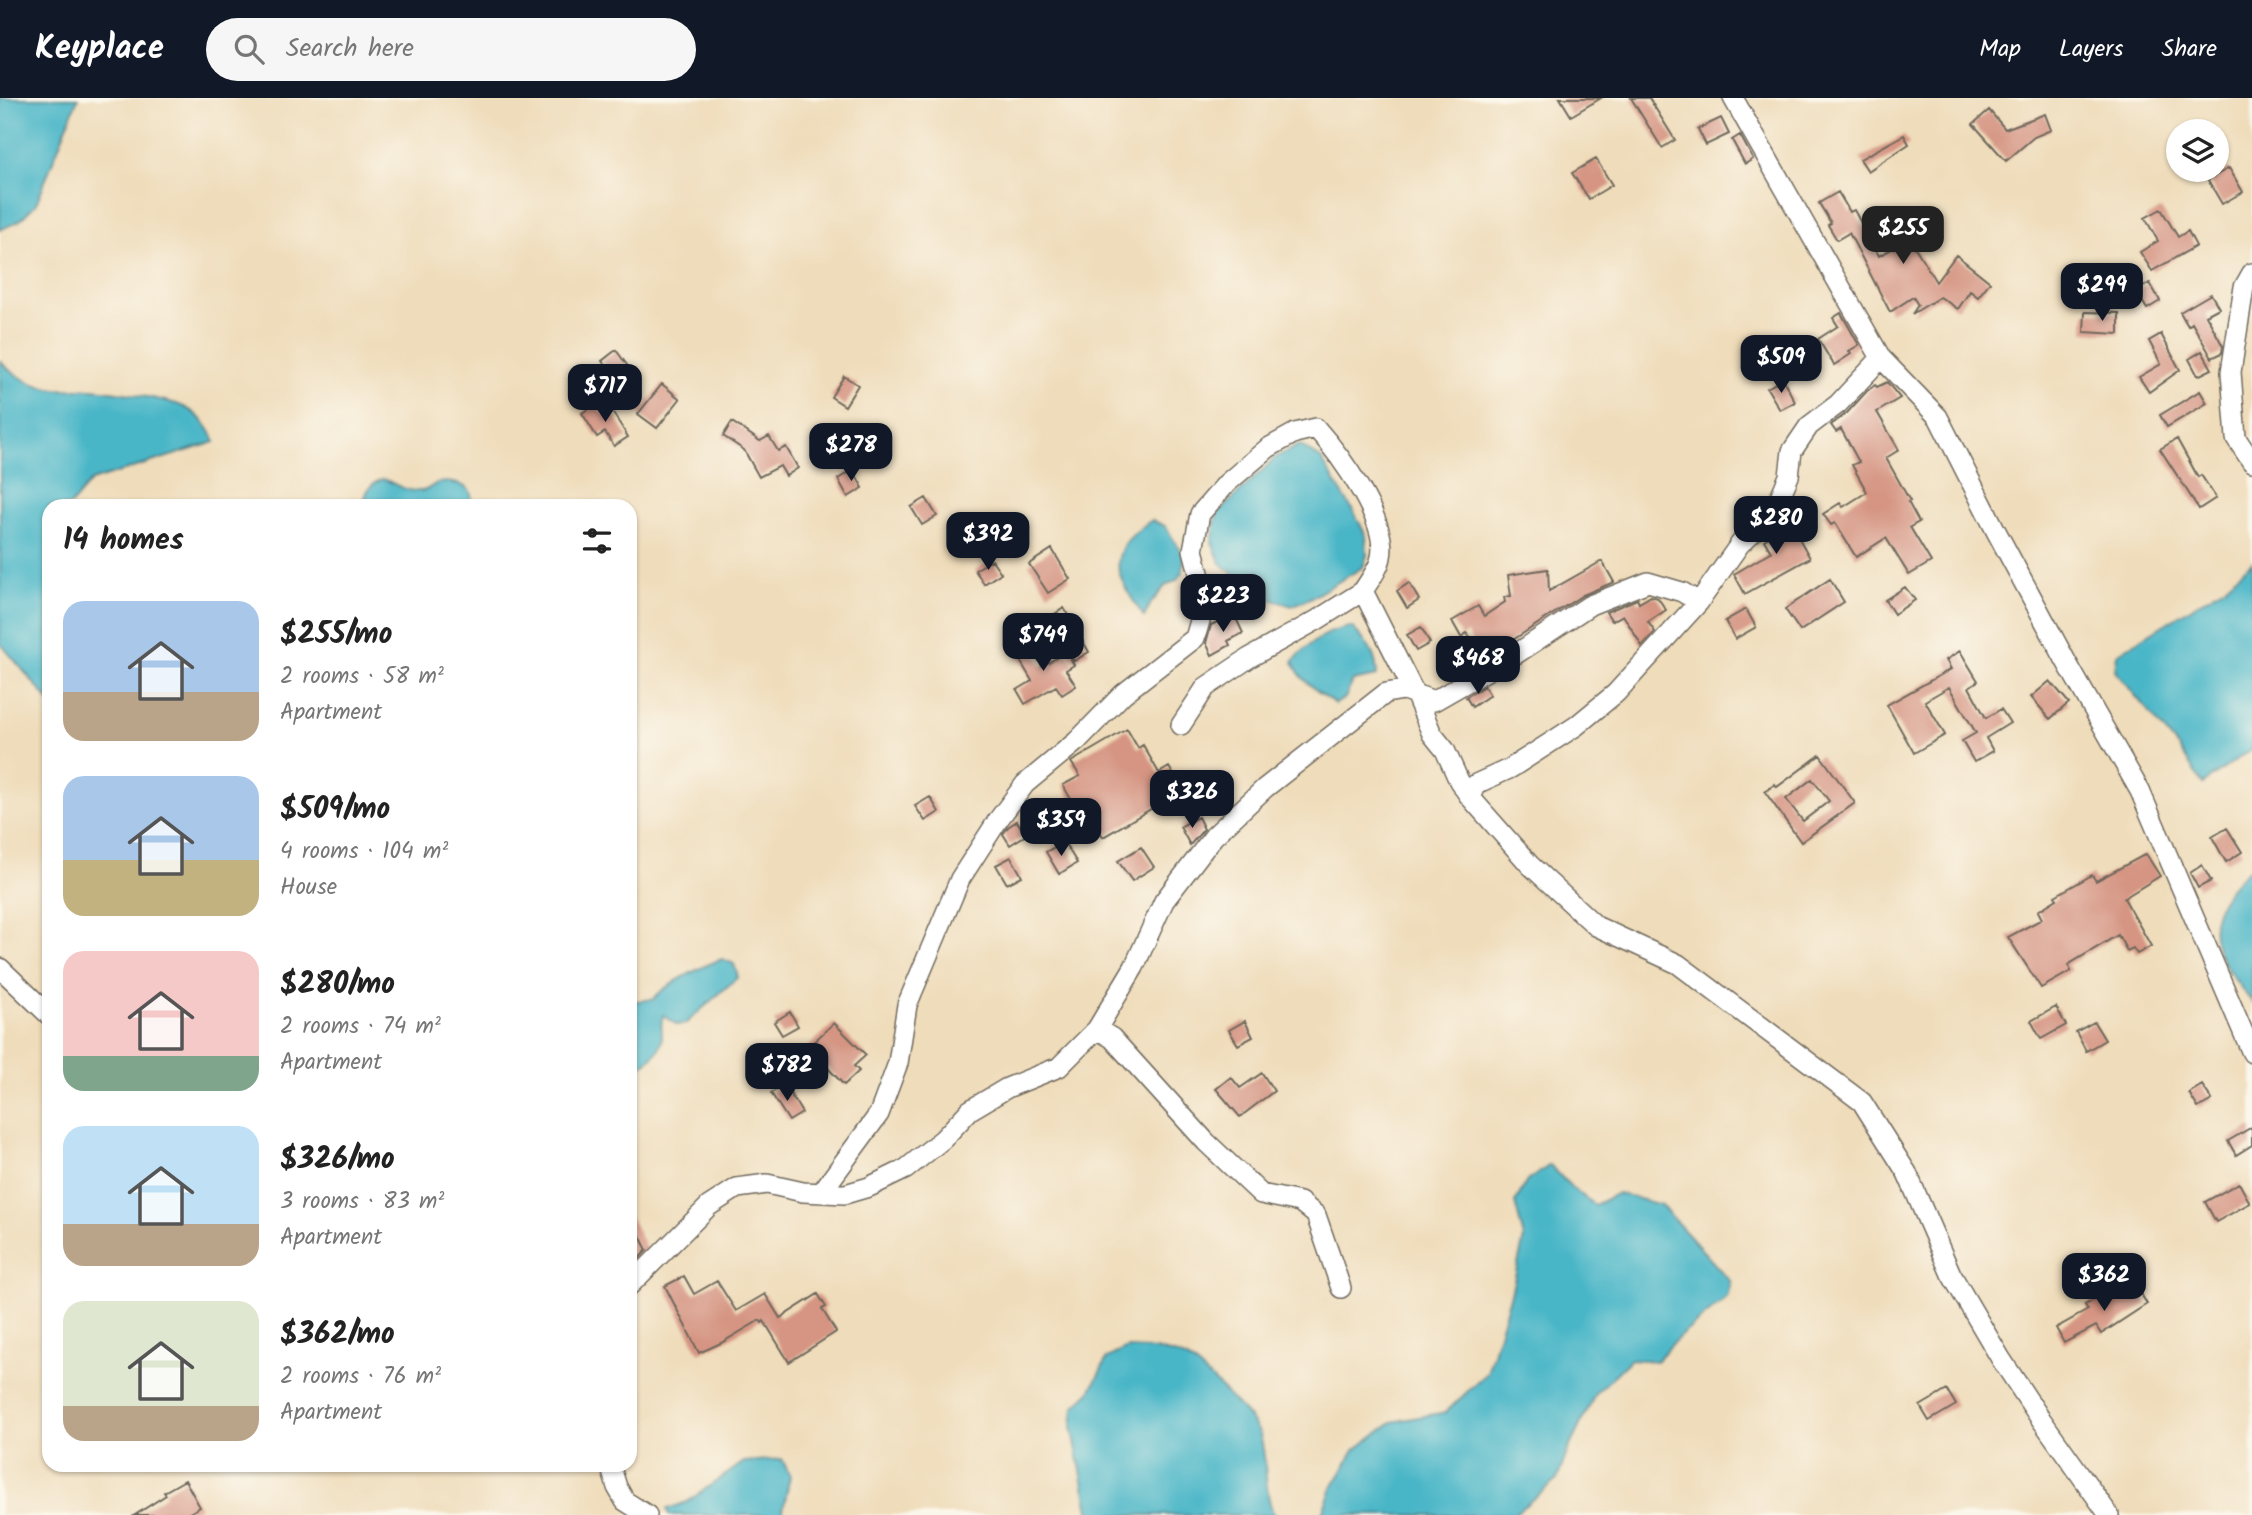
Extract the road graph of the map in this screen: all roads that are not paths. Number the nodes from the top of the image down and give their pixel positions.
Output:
1 (1733, 98) edge
2 (2252, 273) edge
3 (1881, 358) junction
4 (2252, 462) edge
5 (1363, 591) junction
6 (1699, 602) junction
7 (1416, 696) junction
8 (1181, 725) dead end
9 (1470, 797) junction
10 (0, 968) edge
11 (42, 1008) edge
12 (1097, 1029) junction
13 (2250, 1045) edge
14 (821, 1193) junction
15 (637, 1278) edge
16 (1341, 1289) dead end
17 (612, 1472) edge
18 (647, 1515) edge
19 (2109, 1515) edge

1 - 3 street
2 - 4 street
3 - 6 street
3 - 13 street
5 - 7 street
5 - 8 street
5 - 14 street
6 - 7 street
6 - 9 street
7 - 9 street
7 - 12 street
9 - 19 street
10 - 11 street
12 - 14 street
12 - 16 street
14 - 15 street
17 - 18 street

